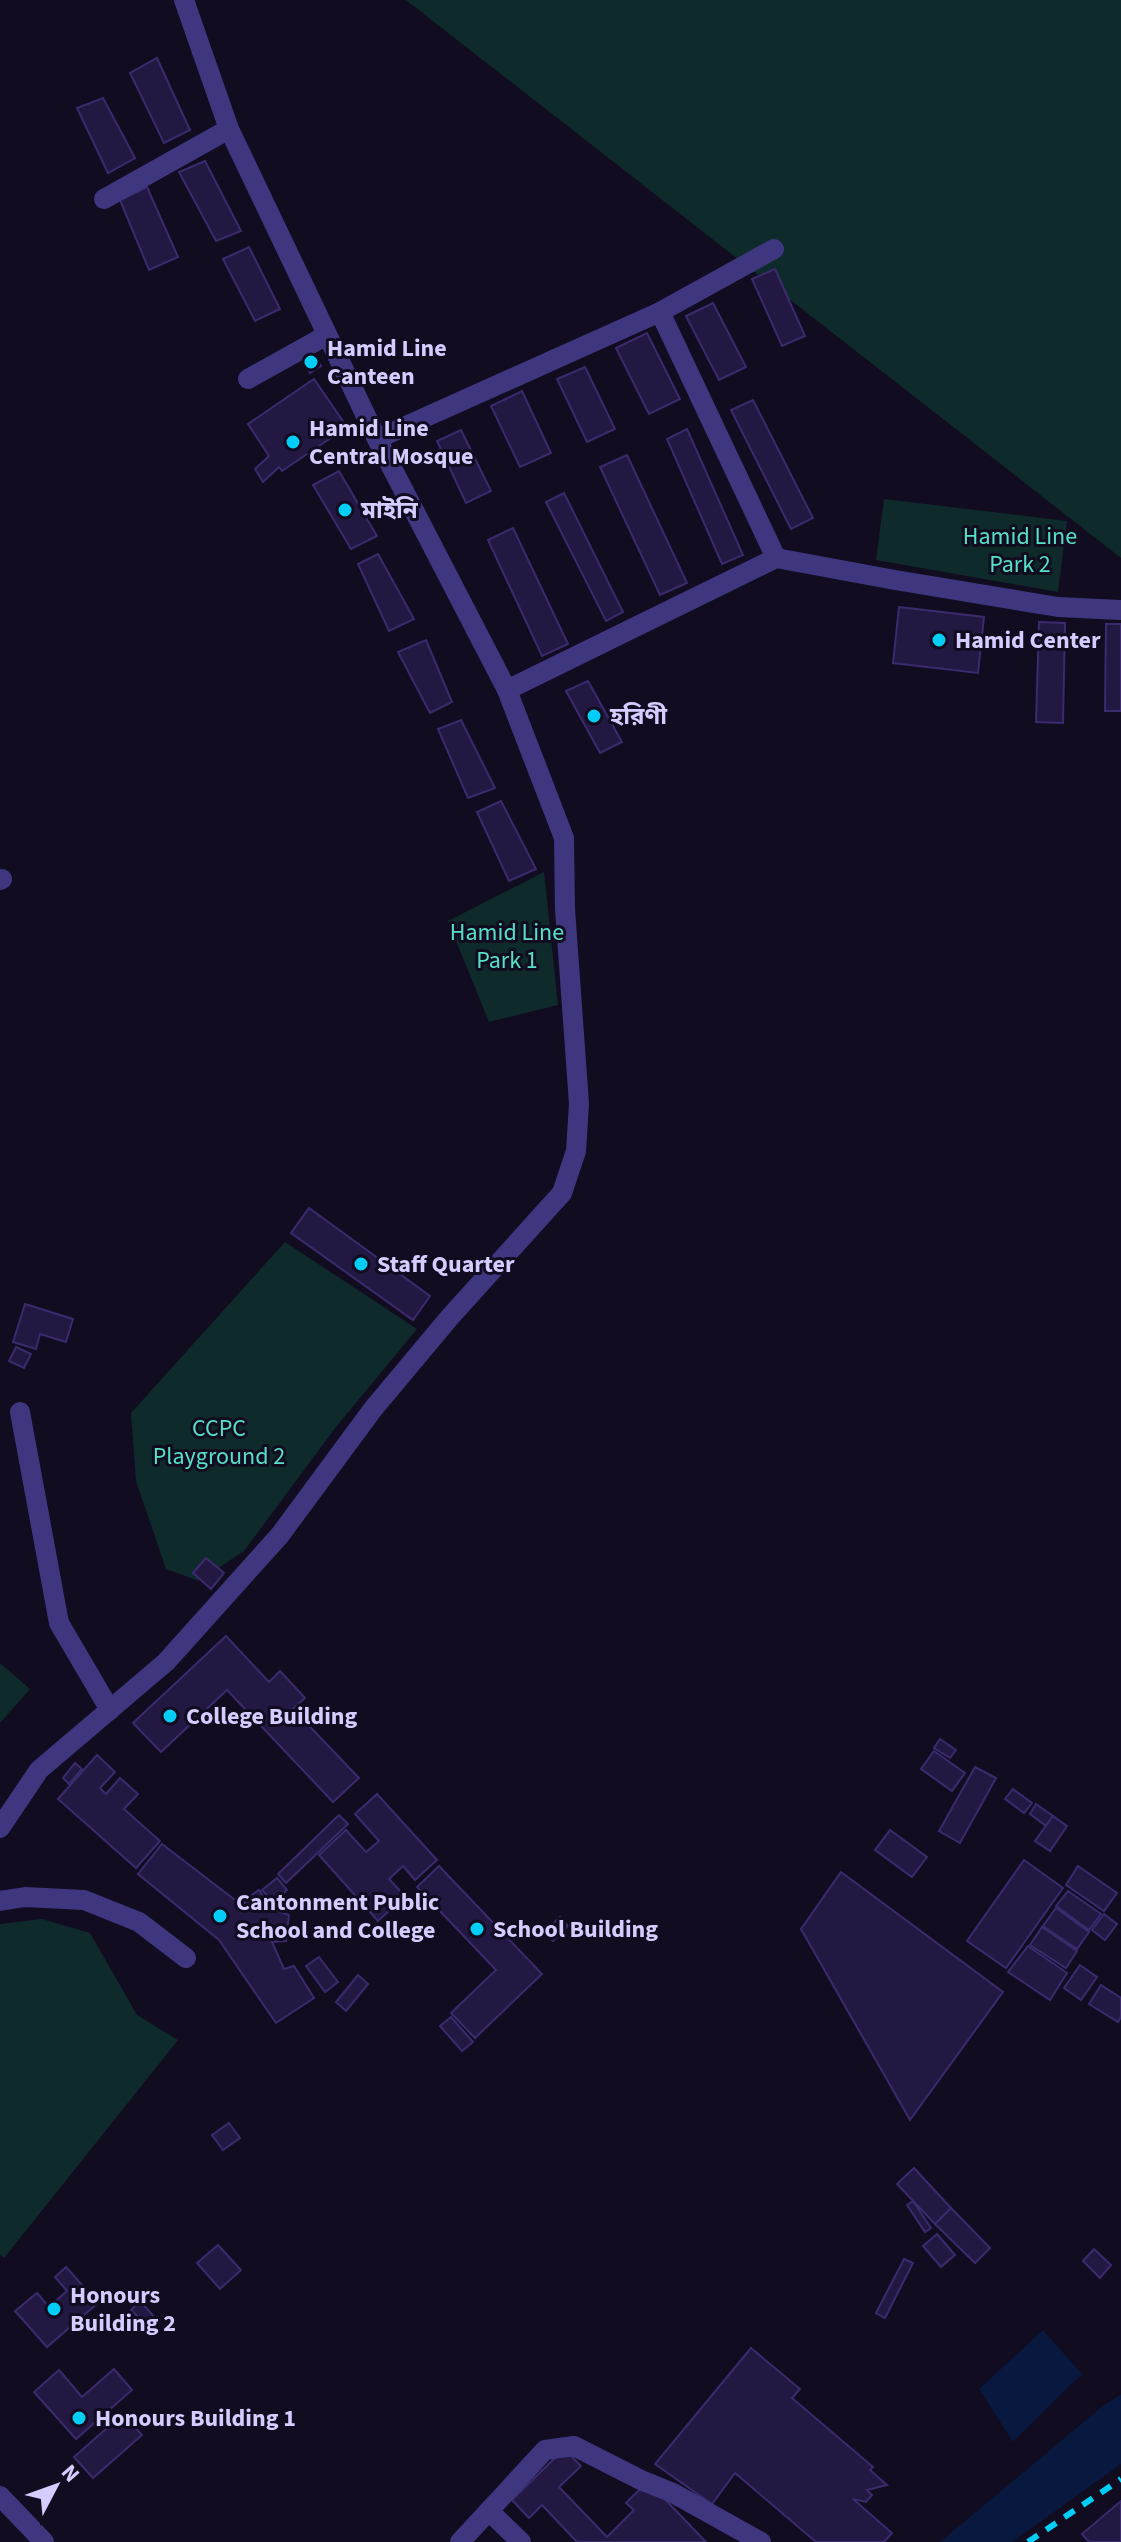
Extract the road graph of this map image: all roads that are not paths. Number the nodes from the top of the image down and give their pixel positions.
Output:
1 (184, 0) edge
2 (229, 129) junction
3 (104, 199) dead end
4 (774, 249) dead end
5 (660, 312) junction
6 (327, 335) junction
7 (248, 379) dead end
8 (377, 439) junction
9 (776, 558) junction
10 (1121, 610) edge
11 (507, 690) junction
12 (20, 1412) dead end
13 (110, 1710) junction
14 (0, 1828) edge
15 (0, 1901) edge
16 (186, 1958) dead end
17 (1, 2499) edge
18 (489, 2511) junction
19 (44, 2542) edge
20 (460, 2542) edge
21 (521, 2542) edge
22 (761, 2542) edge

1 - 2 street
2 - 3 street
2 - 6 street
4 - 5 street
5 - 8 street
5 - 9 street
6 - 7 street
6 - 8 street
8 - 11 street
9 - 10 street
9 - 11 street
11 - 13 street
12 - 13 street
13 - 14 street
15 - 16 street
17 - 19 street
18 - 20 street
18 - 21 street
18 - 22 street

